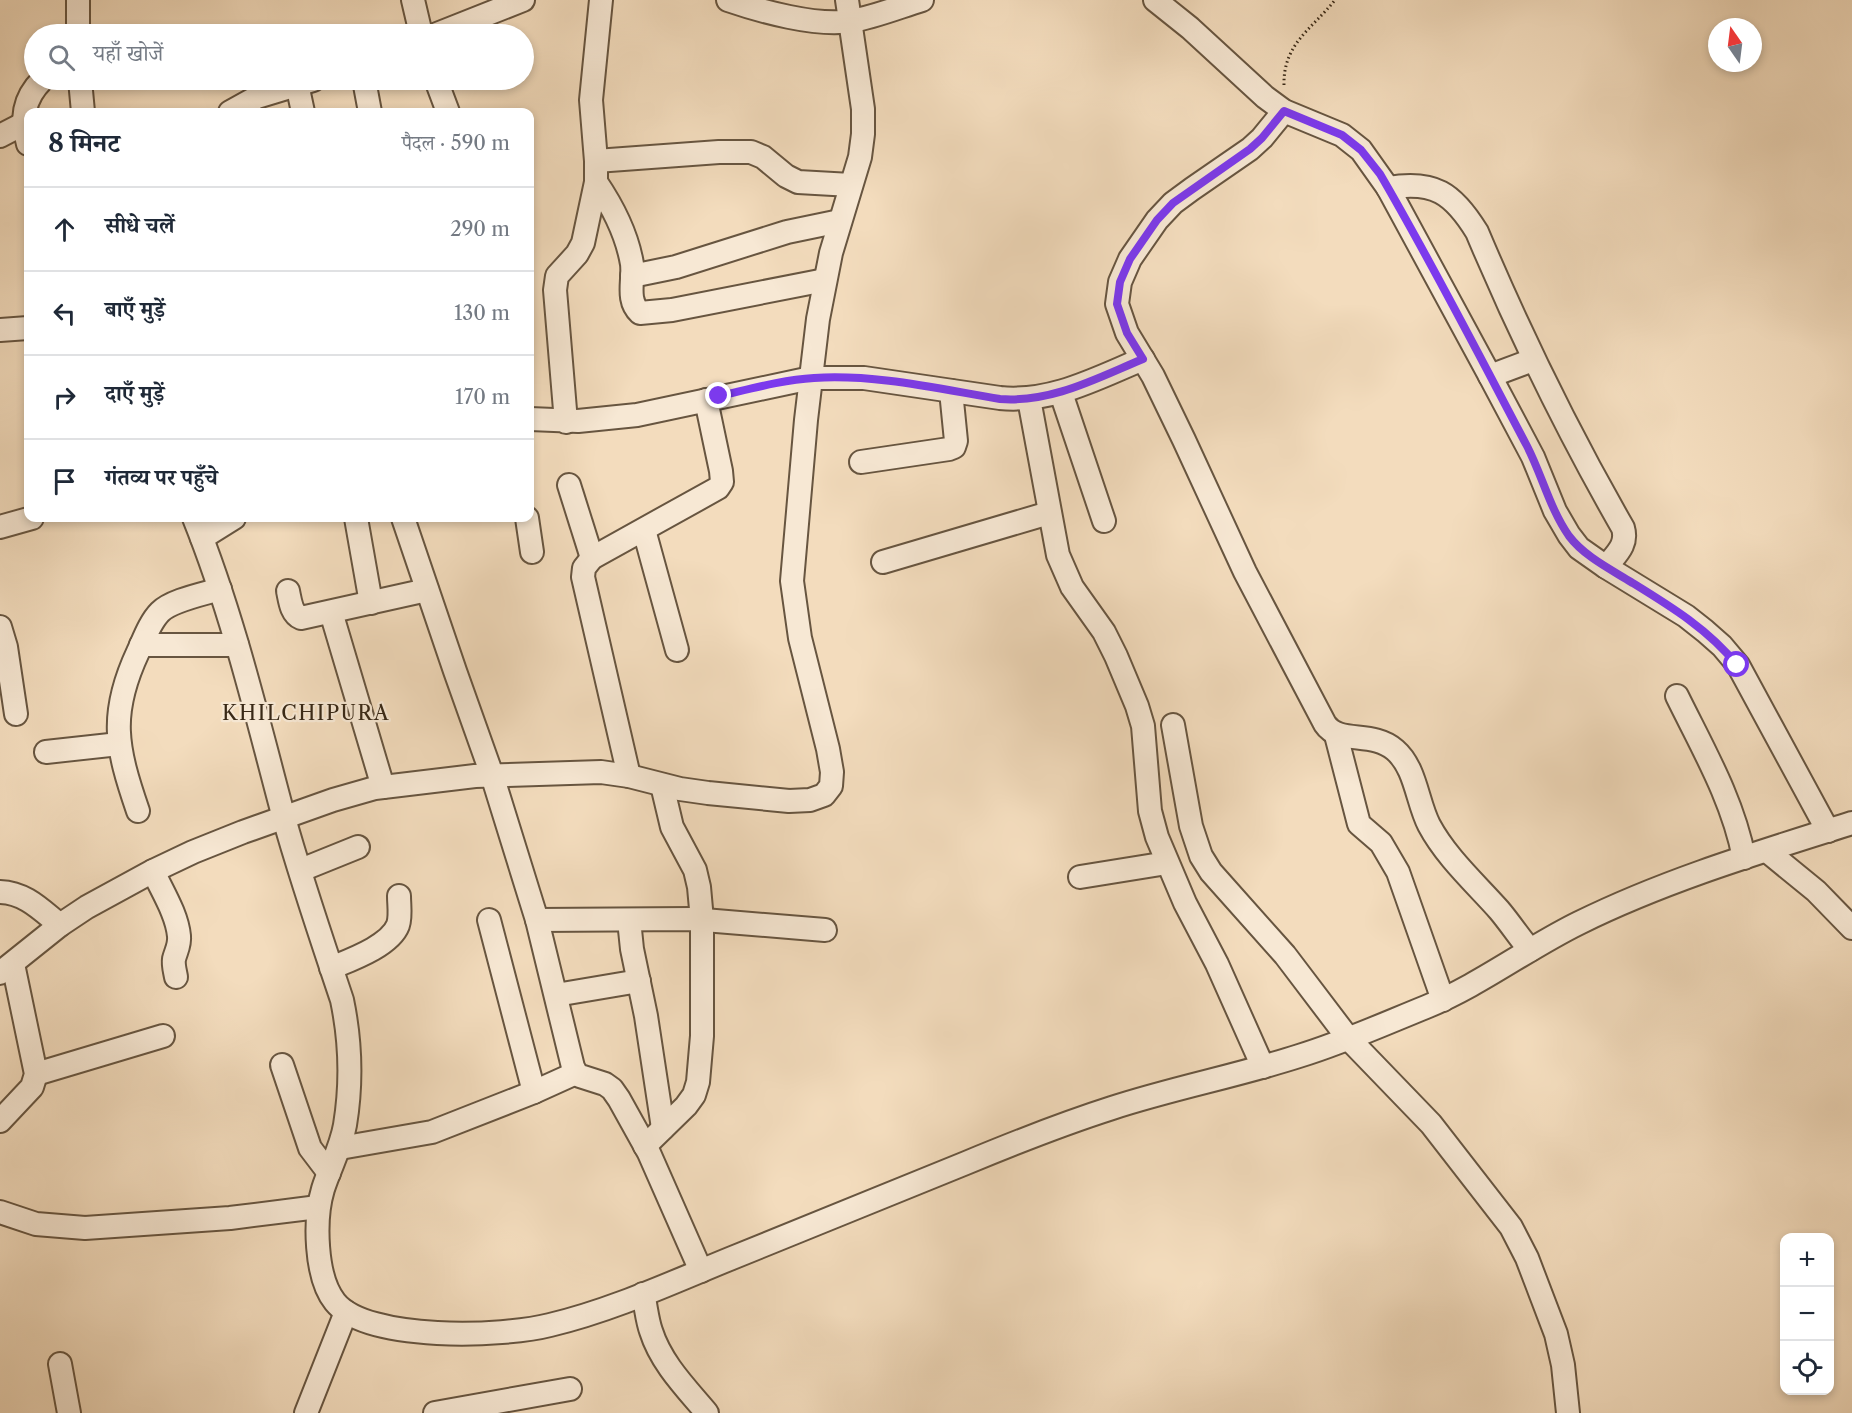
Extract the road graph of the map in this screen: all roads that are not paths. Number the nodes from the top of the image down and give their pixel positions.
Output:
1 (78, 0) edge
2 (413, 0) edge
3 (523, 0) edge
4 (601, 0) edge
5 (728, 0) edge
6 (922, 0) edge
7 (1155, 0) edge
8 (849, 11) edge
9 (78, 24) edge
10 (419, 24) edge
11 (462, 24) edge
12 (34, 90) edge
13 (81, 90) edge
14 (279, 90) edge
15 (304, 90) edge
16 (366, 90) edge
17 (440, 90) edge
18 (26, 108) edge
19 (83, 108) edge
20 (237, 108) edge
21 (303, 108) edge
22 (369, 108) edge
23 (446, 108) edge
24 (1284, 111) junction
25 (24, 134) edge
26 (0, 136) edge
27 (596, 172) junction
28 (851, 184) junction
29 (1388, 188) junction
30 (840, 220) junction
31 (632, 276) junction
32 (825, 280) junction
33 (24, 328) edge
34 (0, 330) edge
35 (1143, 359) junction
36 (1533, 360) junction
37 (1490, 376) junction
38 (811, 378) junction
39 (951, 391) junction
40 (1061, 393) junction
41 (1029, 399) junction
42 (706, 400) junction
43 (534, 419) edge
44 (566, 422) junction
45 (861, 462) dead end
46 (569, 485) dead end
47 (1049, 513) junction
48 (24, 520) edge
49 (1104, 521) dead end
50 (220, 522) edge
51 (357, 522) edge
52 (404, 522) edge
53 (528, 522) edge
54 (0, 526) edge
55 (198, 528) edge
56 (644, 531) junction
57 (532, 552) dead end
58 (592, 558) junction
59 (883, 562) dead end
60 (1606, 567) junction
61 (220, 589) junction
62 (427, 590) junction
63 (288, 591) dead end
64 (371, 603) junction
65 (331, 612) junction
66 (0, 627) edge
67 (141, 645) junction
68 (237, 645) junction
69 (677, 650) dead end
70 (1677, 696) dead end
71 (16, 714) dead end
72 (1173, 725) dead end
73 (1336, 735) junction
74 (119, 744) junction
75 (46, 752) dead end
76 (492, 775) junction
77 (629, 776) junction
78 (662, 785) junction
79 (383, 787) junction
80 (138, 811) dead end
81 (284, 818) junction
82 (1852, 823) edge
83 (1828, 831) junction
84 (358, 847) dead end
85 (1767, 851) junction
86 (1744, 858) junction
87 (1167, 863) junction
88 (301, 870) junction
89 (153, 871) junction
90 (1080, 877) dead end
91 (0, 892) edge
92 (399, 896) dead end
93 (489, 920) dead end
94 (537, 920) junction
95 (629, 920) junction
96 (702, 920) junction
97 (60, 926) junction
98 (1852, 928) edge
99 (825, 930) dead end
100 (1530, 950) junction
101 (331, 968) junction
102 (6, 969) edge
103 (176, 977) dead end
104 (639, 981) junction
105 (556, 995) junction
106 (1443, 1000) junction
107 (163, 1036) dead end
108 (1348, 1038) junction
109 (282, 1065) dead end
110 (1263, 1066) junction
111 (576, 1073) junction
112 (36, 1074) junction
113 (534, 1092) junction
114 (0, 1121) edge
115 (663, 1128) junction
116 (645, 1146) junction
117 (340, 1148) junction
118 (329, 1173) junction
119 (318, 1207) junction
120 (0, 1212) edge
121 (701, 1271) junction
122 (643, 1294) junction
123 (346, 1312) junction
124 (60, 1364) dead end
125 (570, 1389) dead end
126 (69, 1413) edge
127 (306, 1413) edge
128 (435, 1413) edge
129 (707, 1413) edge
130 (1568, 1413) edge

1 - 9 street
2 - 10 street
3 - 11 street
4 - 27 street
5 - 8 street
6 - 8 street
7 - 24 street
8 - 28 street
12 - 18 street
13 - 19 street
14 - 20 street
15 - 21 street
16 - 22 street
17 - 23 street
24 - 29 street
24 - 35 street
25 - 26 street
27 - 28 street
27 - 31 street
27 - 44 street
28 - 30 street
29 - 36 street
29 - 37 street
30 - 31 street
30 - 32 street
31 - 32 street
32 - 38 street
33 - 34 street
35 - 40 street
35 - 73 street
36 - 37 street
36 - 60 street
37 - 60 street
38 - 39 street
38 - 42 street
38 - 78 street
39 - 41 street
39 - 45 street
40 - 41 street
40 - 49 street
41 - 47 street
42 - 44 street
42 - 56 street
43 - 44 street
46 - 58 street
47 - 59 street
47 - 87 street
48 - 54 street
50 - 55 street
51 - 64 street
52 - 62 street
53 - 57 street
55 - 61 street
56 - 58 street
56 - 69 street
58 - 77 street
60 - 83 street
61 - 67 street
61 - 68 street
62 - 64 street
62 - 76 street
63 - 65 street
64 - 65 street
65 - 79 street
66 - 71 street
67 - 68 street
67 - 74 street
68 - 81 street
70 - 86 street
72 - 108 street
73 - 100 street
73 - 106 street
74 - 75 street
74 - 80 street
76 - 77 street
76 - 79 street
76 - 94 street
77 - 78 street
78 - 96 street
79 - 81 street
81 - 88 street
81 - 89 street
82 - 83 street
83 - 85 street
84 - 88 street
85 - 86 street
85 - 98 street
86 - 100 street
87 - 90 street
87 - 110 street
88 - 101 street
89 - 97 street
89 - 103 street
91 - 97 street
92 - 101 street
93 - 113 street
94 - 95 street
94 - 105 street
95 - 96 street
95 - 104 street
96 - 99 street
96 - 115 street
97 - 102 street
100 - 106 street
101 - 117 street
102 - 112 street
104 - 105 street
104 - 115 street
105 - 111 street
106 - 108 street
107 - 112 street
108 - 110 street
108 - 130 street
109 - 118 street
110 - 121 street
111 - 113 street
111 - 116 street
112 - 114 street
113 - 117 street
115 - 116 street
116 - 121 street
117 - 118 street
118 - 119 street
119 - 120 street
119 - 123 street
121 - 122 street
122 - 123 street
122 - 129 street
123 - 127 street
124 - 126 street
125 - 128 street

